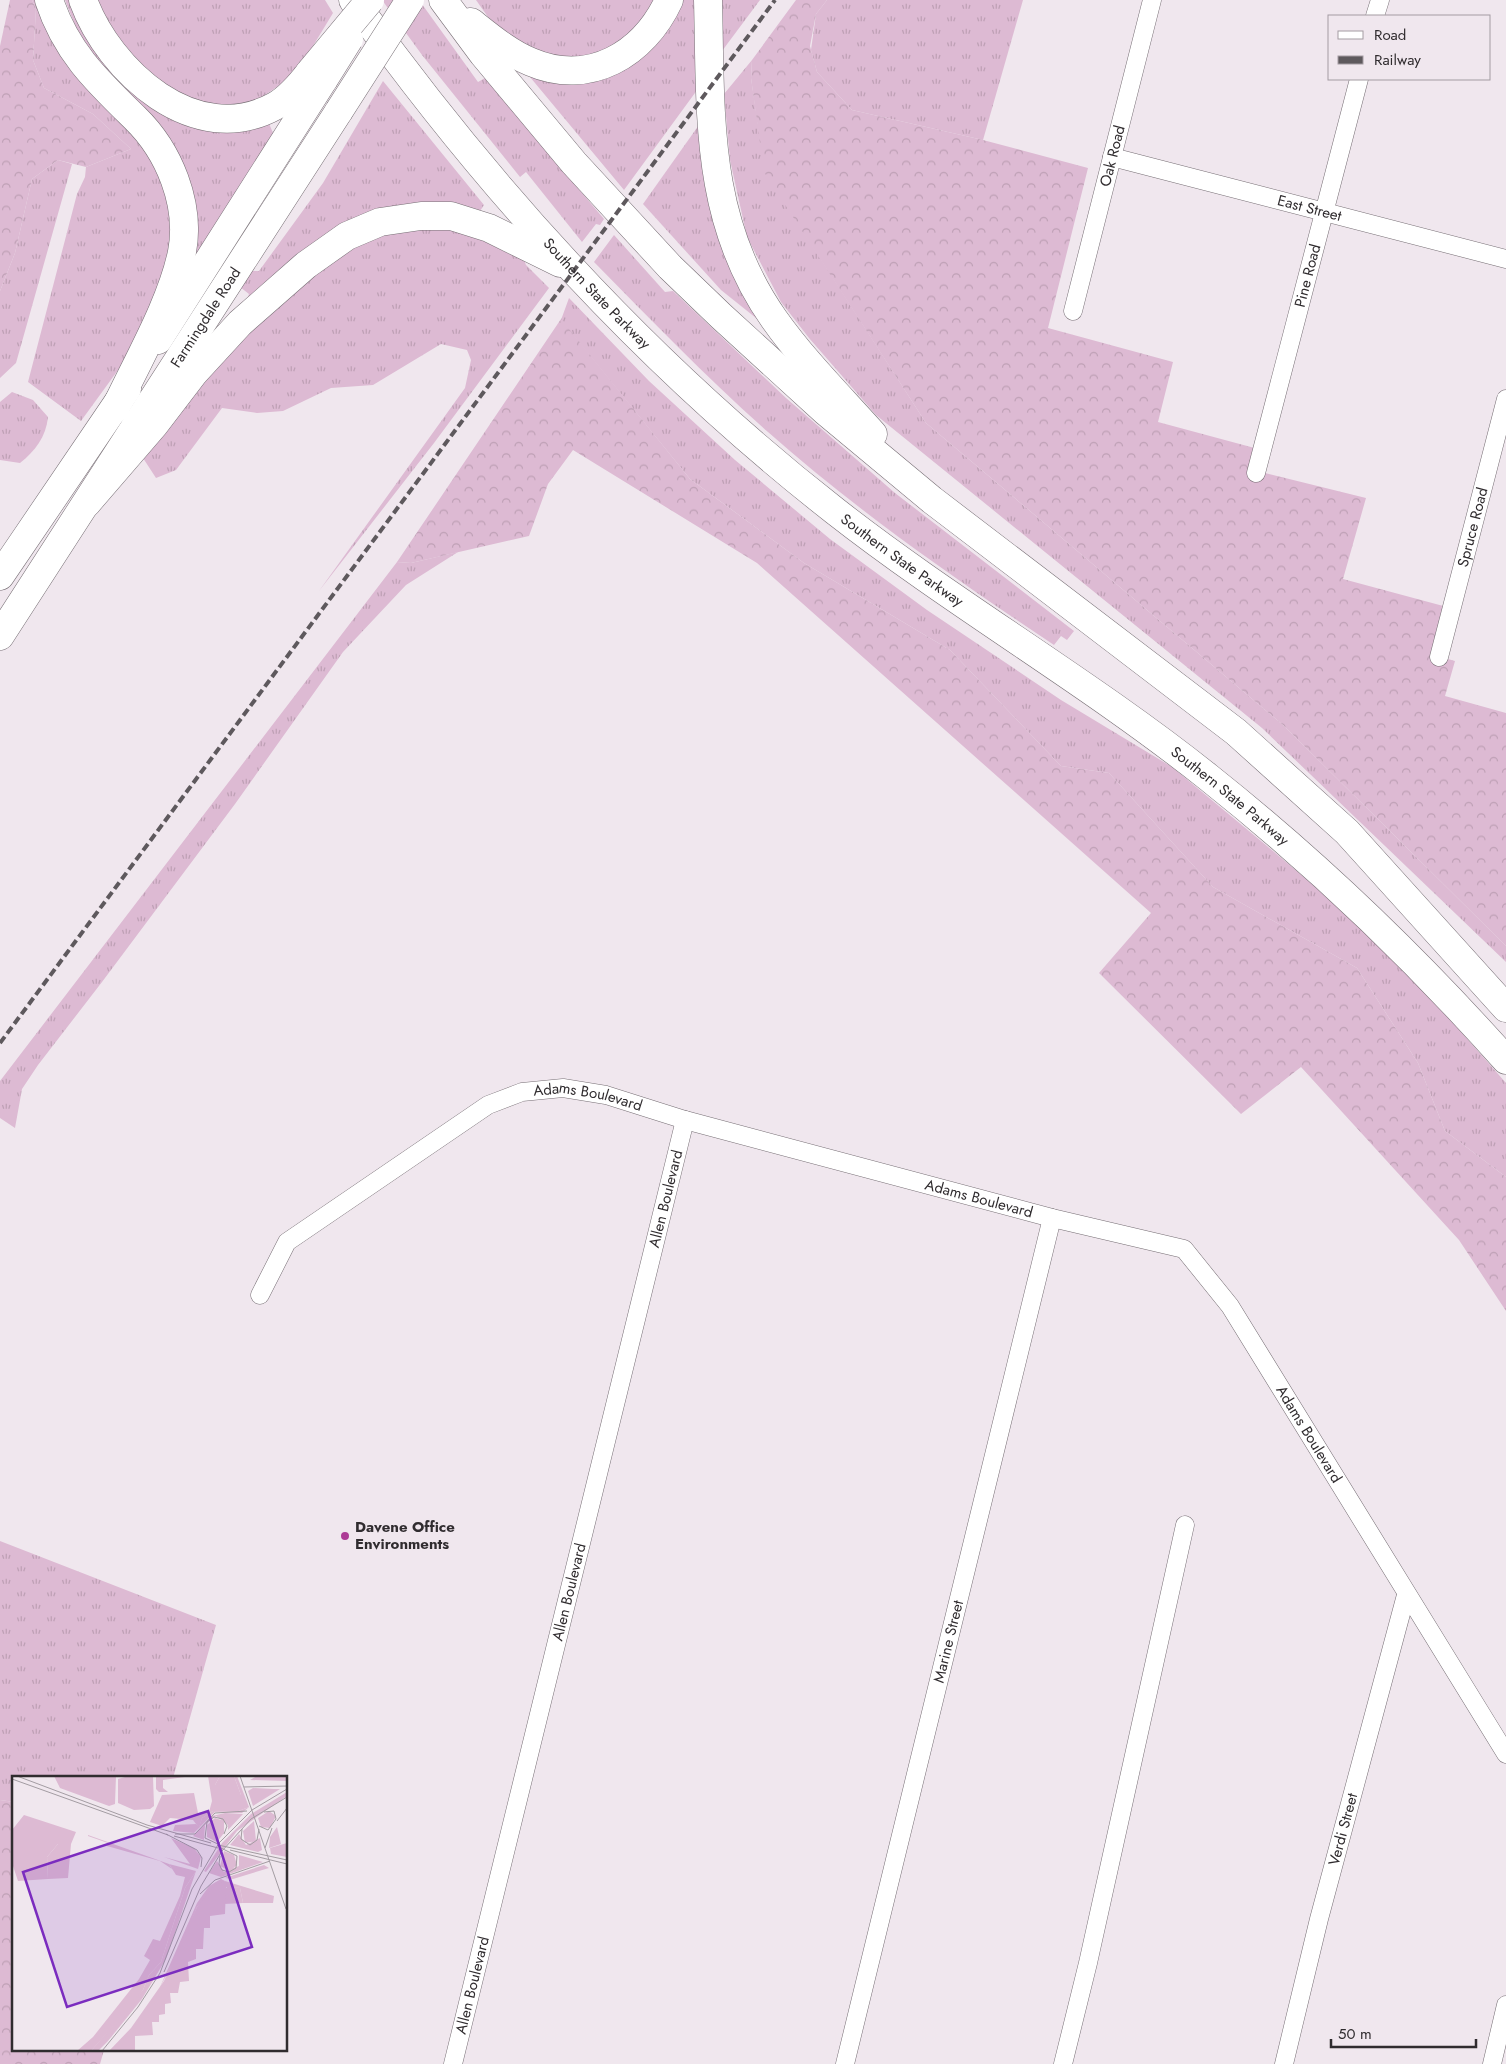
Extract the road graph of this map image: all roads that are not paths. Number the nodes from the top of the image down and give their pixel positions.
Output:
1 (49, 0) edge
2 (82, 0) edge
3 (361, 0) edge
4 (410, 0) edge
5 (444, 0) edge
6 (669, 0) edge
7 (708, 0) edge
8 (1152, 0) edge
9 (1380, 0) edge
10 (1375, 15) edge
11 (317, 76) junction
12 (1359, 80) edge
13 (1112, 157) junction
14 (1325, 212) junction
15 (1506, 259) edge
16 (573, 269) junction
17 (1073, 312) dead end
18 (1506, 399) edge
19 (115, 409) junction
20 (1256, 473) dead end
21 (932, 500) junction
22 (87, 503) junction
23 (0, 576) edge
24 (0, 636) edge
25 (1439, 657) dead end
26 (1506, 1008) edge
27 (1506, 1060) edge
28 (686, 1120) junction
29 (1052, 1218) junction
30 (260, 1295) dead end
31 (1185, 1524) dead end
32 (1406, 1595) junction
33 (1506, 1754) edge
34 (1506, 2005) edge
35 (453, 2064) edge
36 (845, 2064) edge
37 (1063, 2064) edge
38 (1284, 2064) edge
39 (1492, 2064) edge

1 - 19 main road
2 - 11 main road
3 - 11 main road, bridge
3 - 16 main road, Southern State Parkway
4 - 22 main road, Farmingdale Road, bridge
5 - 6 main road
5 - 21 main road
7 - 21 main road
8 - 13 street, Oak Road
9 - 10 street
11 - 19 main road, Farmingdale Road
12 - 14 street, Pine Road
13 - 14 street, East Street
13 - 17 street, Oak Road
14 - 15 street, East Street
14 - 20 street, Pine Road
16 - 22 main road
16 - 27 main road, Southern State Parkway
18 - 25 street, Spruce Road
19 - 23 main road, Farmingdale Road
21 - 26 main road
22 - 24 main road, Farmingdale Road
28 - 29 street, Adams Boulevard
28 - 30 street, Adams Boulevard
28 - 35 street, Allen Boulevard
29 - 32 street, Adams Boulevard
29 - 36 street, Marine Street
31 - 37 street
32 - 33 street, Adams Boulevard
32 - 38 street, Verdi Street
34 - 39 street

